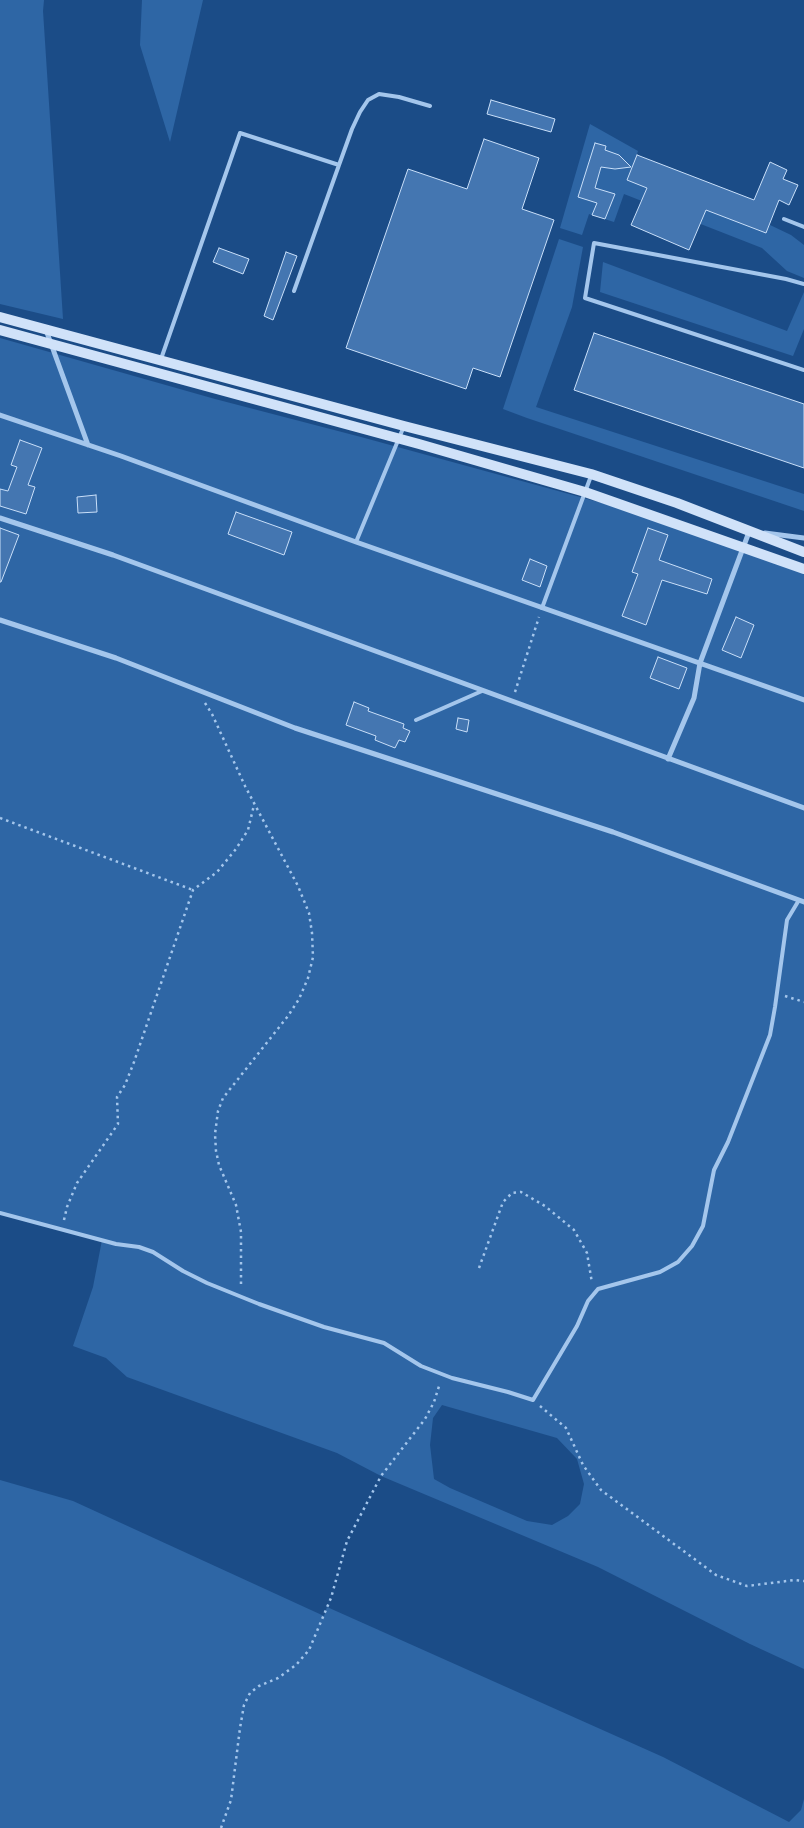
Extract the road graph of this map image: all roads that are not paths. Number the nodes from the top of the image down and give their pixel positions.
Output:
1 (430, 106) dead end
2 (339, 165) junction
3 (784, 219) dead end
4 (804, 227) edge
5 (804, 284) edge
6 (294, 291) dead end
7 (0, 317) edge
8 (0, 330) edge
9 (46, 330) junction
10 (51, 344) junction
11 (160, 361) junction
12 (804, 370) edge
13 (0, 416) edge
14 (404, 426) junction
15 (398, 439) junction
16 (88, 445) junction
17 (591, 474) junction
18 (585, 492) junction
19 (0, 518) edge
20 (749, 532) junction
21 (804, 536) edge
22 (356, 542) junction
23 (743, 547) junction
24 (804, 552) edge
25 (804, 569) edge
26 (542, 608) junction
27 (0, 620) edge
28 (700, 663) junction
29 (482, 691) junction
30 (804, 700) edge
31 (416, 720) dead end
32 (668, 759) junction
33 (804, 808) edge
34 (802, 901) edge
35 (0, 1213) edge

1 - 2 lane
2 - 6 lane
2 - 11 lane
3 - 4 lane
5 - 12 lane
7 - 9 main road
8 - 10 main road
9 - 10 street
9 - 11 main road
10 - 15 main road
10 - 16 street
11 - 14 main road
13 - 16 street
14 - 15 lane
14 - 17 main road
15 - 18 main road
15 - 22 lane
16 - 22 street
17 - 18 lane
17 - 20 main road
18 - 23 main road
18 - 26 lane
19 - 29 street
20 - 21 street
20 - 23 street
20 - 24 main road
22 - 26 street
23 - 25 main road
23 - 28 street
26 - 28 street
27 - 34 street
28 - 30 street
28 - 32 street
29 - 31 lane
29 - 32 street
32 - 33 street
34 - 35 lane

